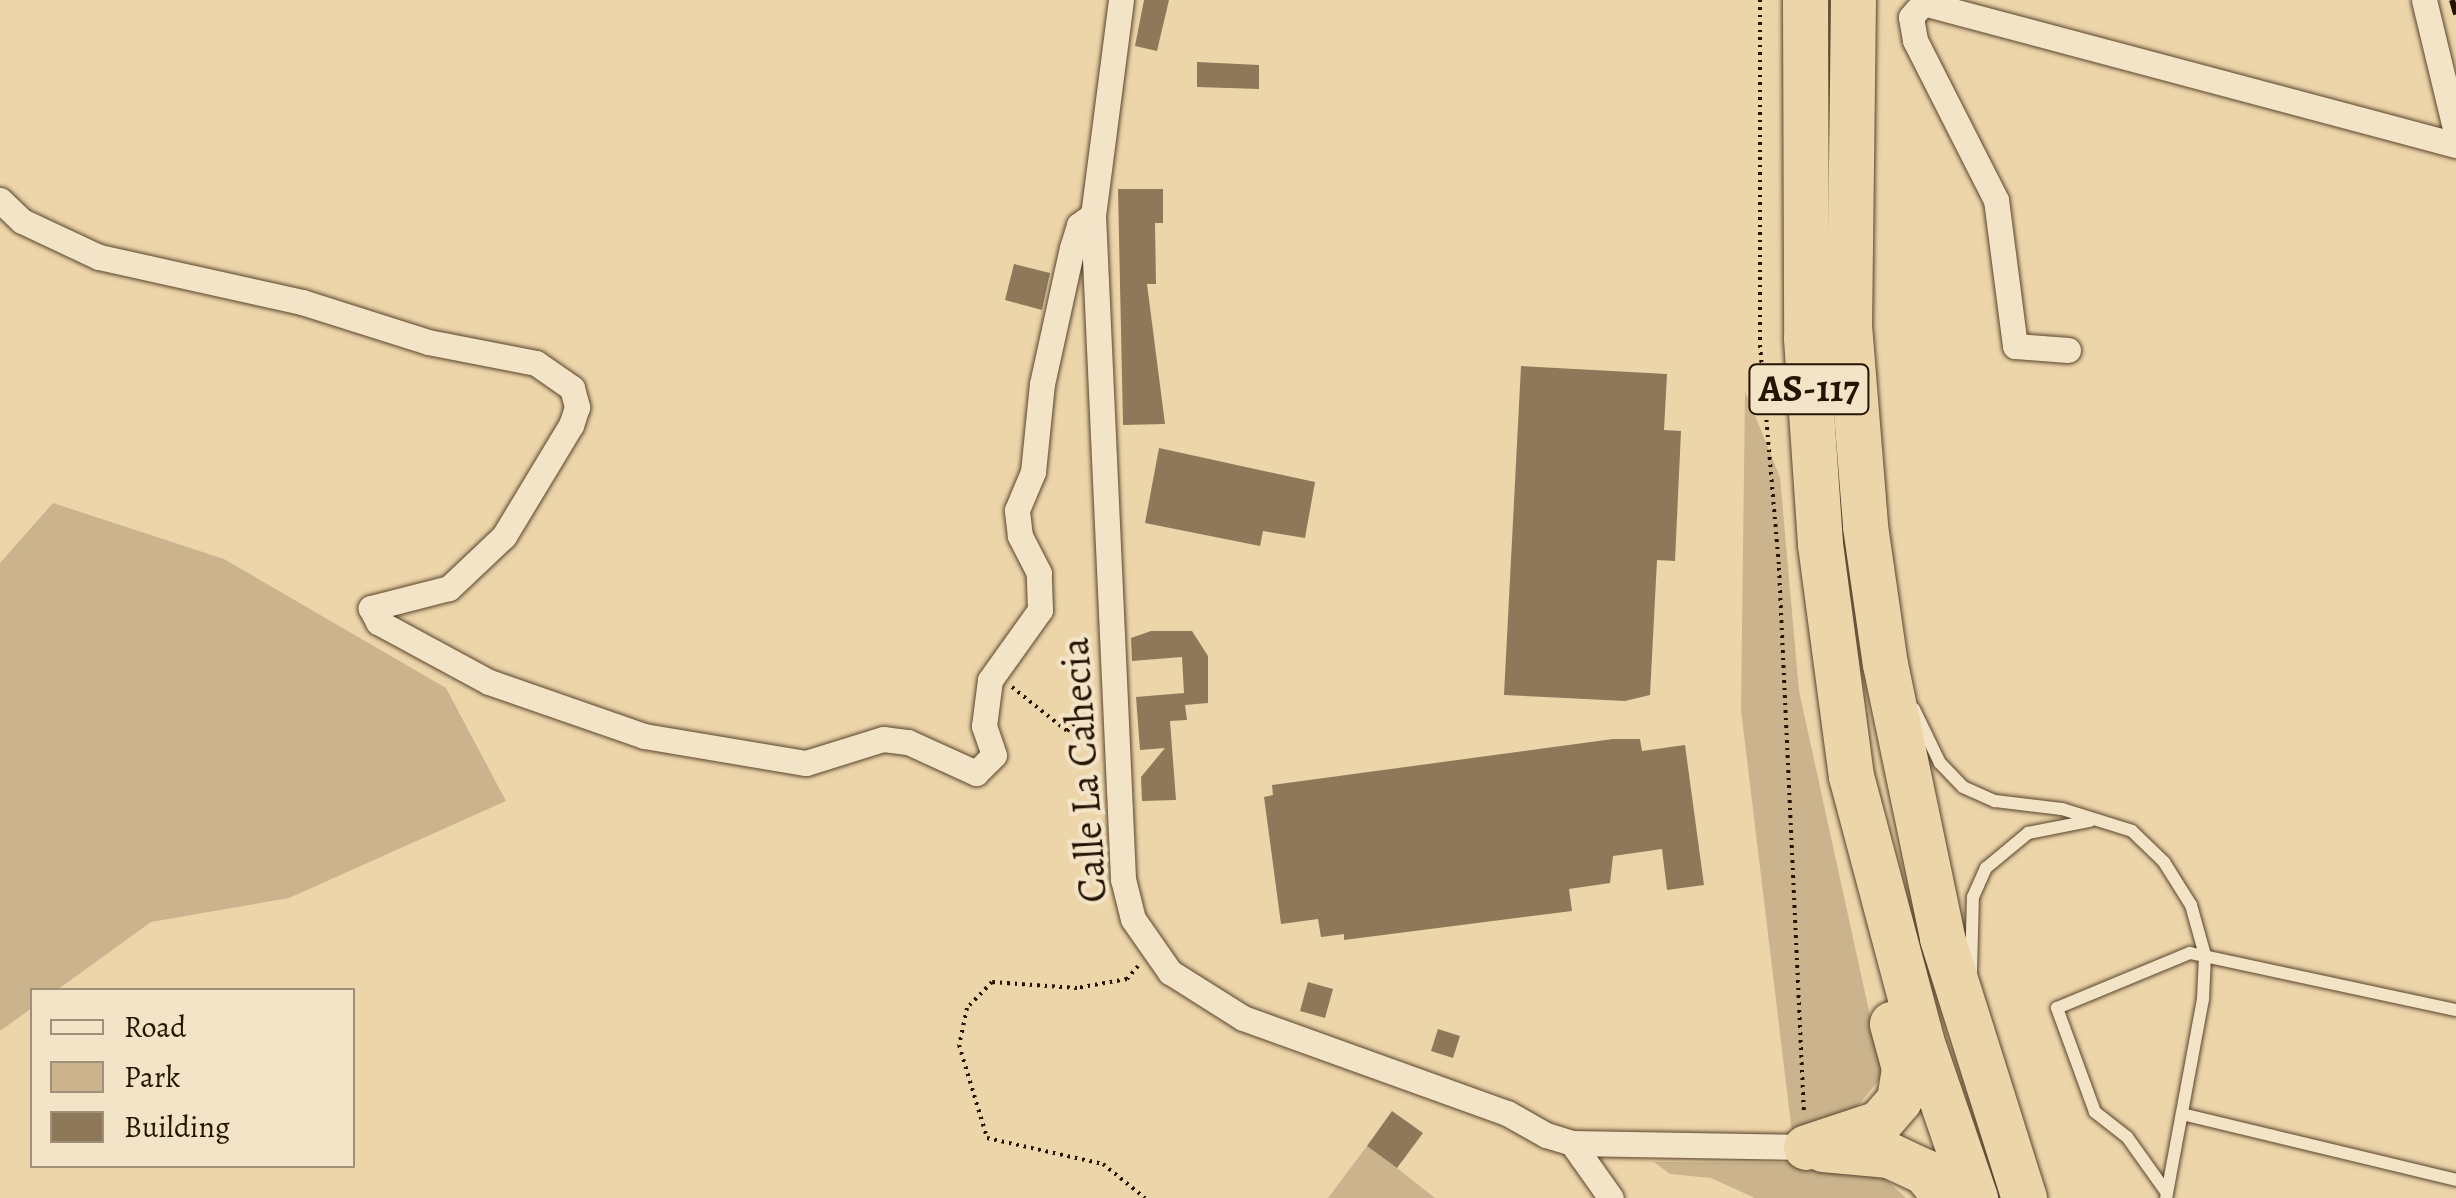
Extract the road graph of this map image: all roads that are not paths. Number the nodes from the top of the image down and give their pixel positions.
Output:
1 (1121, 0) edge
2 (1805, 0) edge
3 (1853, 0) edge
4 (2424, 0) edge
5 (2456, 132) edge
6 (2456, 146) edge
7 (0, 200) edge
8 (1093, 215) junction
9 (2068, 350) dead end
10 (1881, 639) junction
11 (1851, 776) junction
12 (2099, 821) junction
13 (2205, 955) junction
14 (2456, 1010) edge
15 (1968, 1028) junction
16 (2182, 1114) junction
17 (1572, 1143) junction
18 (1806, 1147) junction
19 (2456, 1180) edge
20 (2167, 1195) edge
21 (1611, 1198) edge
22 (1946, 1198) edge
23 (1975, 1198) edge
24 (2024, 1198) edge

1 - 8 street, Calle La Cahecia
2 - 11 highway, AS-117
3 - 10 highway, AS-117
4 - 5 street
6 - 9 street
7 - 8 street
8 - 17 street, Calle La Cahecia
10 - 12 lane
10 - 15 highway, AS-117
11 - 18 highway
11 - 23 highway, AS-117
12 - 13 lane
12 - 15 lane
13 - 14 lane
13 - 16 lane
13 - 20 lane
15 - 24 highway, AS-117
16 - 19 lane
16 - 20 lane
17 - 18 street, Calle La Cahecia
17 - 21 street
18 - 22 highway

